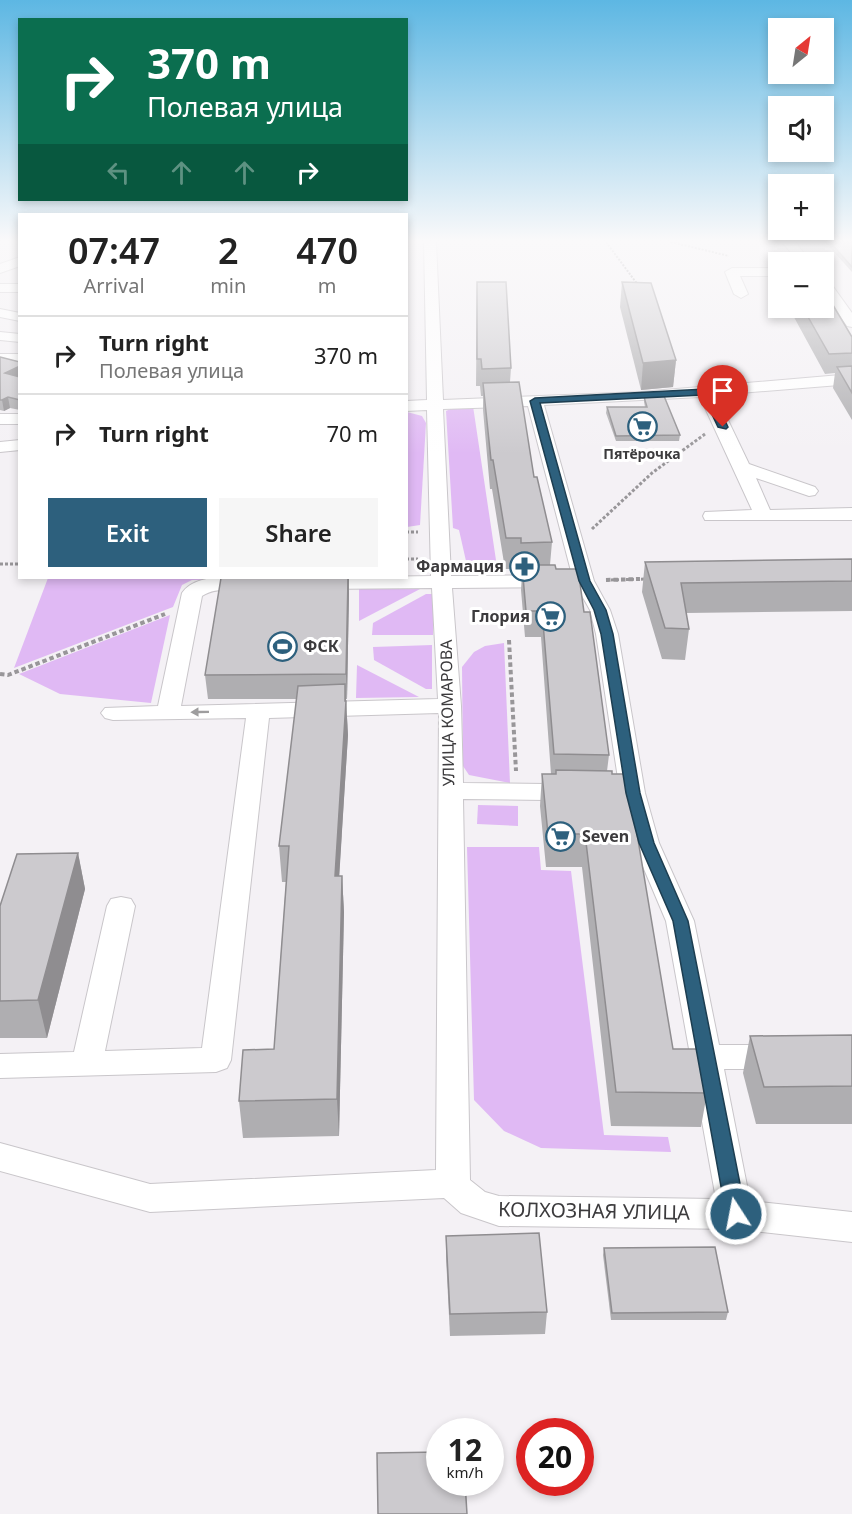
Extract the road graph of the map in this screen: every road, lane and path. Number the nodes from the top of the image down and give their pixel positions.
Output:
1 (0, 313) edge
2 (432, 313) edge
3 (18, 316) edge
4 (0, 336) edge
5 (18, 338) edge
6 (0, 359) edge
7 (18, 359) edge
8 (852, 379) edge
9 (706, 392) junction
10 (535, 401) junction
11 (434, 403) junction
12 (408, 406) edge
13 (0, 419) edge
14 (18, 419) edge
15 (723, 427) junction
16 (18, 445) edge
17 (0, 447) edge
18 (742, 467) junction
19 (809, 491) dead end
20 (852, 514) edge
21 (763, 515) junction
22 (712, 516) dead end
23 (575, 545) junction
24 (0, 564) edge
25 (18, 564) edge
26 (654, 579) edge
27 (442, 581) junction
28 (584, 581) junction
29 (267, 584) edge
30 (302, 584) edge
31 (190, 604) junction
32 (509, 640) dead end
33 (0, 674) edge
34 (450, 706) junction
35 (258, 711) junction
36 (113, 713) dead end
37 (168, 713) junction
38 (449, 791) junction
39 (517, 793) junction
40 (633, 793) junction
41 (121, 906) dead end
42 (706, 1057) junction
43 (807, 1057) edge
44 (87, 1063) junction
45 (0, 1066) edge
46 (0, 1157) edge
47 (453, 1183) junction
48 (736, 1214) junction
49 (852, 1227) edge

1 - 3 street
2 - 11 street, УЛИЦА КОМАРОВА
4 - 5 street
6 - 7 street
8 - 9 street
9 - 10 street
9 - 15 street
10 - 11 street
10 - 23 street
11 - 12 street
11 - 27 street, УЛИЦА КОМАРОВА
13 - 14 street
15 - 18 street
15 - 23 path
16 - 17 street
18 - 19 street
18 - 21 street
20 - 21 street
21 - 22 street
23 - 28 street
24 - 25 path
26 - 28 path
27 - 28 street
27 - 30 street
27 - 34 street, УЛИЦА КОМАРОВА
28 - 40 street
29 - 31 street
31 - 33 path
31 - 37 street
32 - 39 path
34 - 35 street
34 - 38 street, УЛИЦА КОМАРОВА
35 -> 37 street
35 - 44 street
36 - 37 street
38 - 39 street
38 - 47 street, УЛИЦА КОМАРОВА
39 - 40 street
40 - 42 street
41 - 44 street
42 - 43 street
42 - 48 street
44 - 45 street
46 - 47 street
47 - 48 street, КОЛХОЗНАЯ УЛИЦА
48 - 49 street, КОЛХОЗНАЯ УЛИЦА

